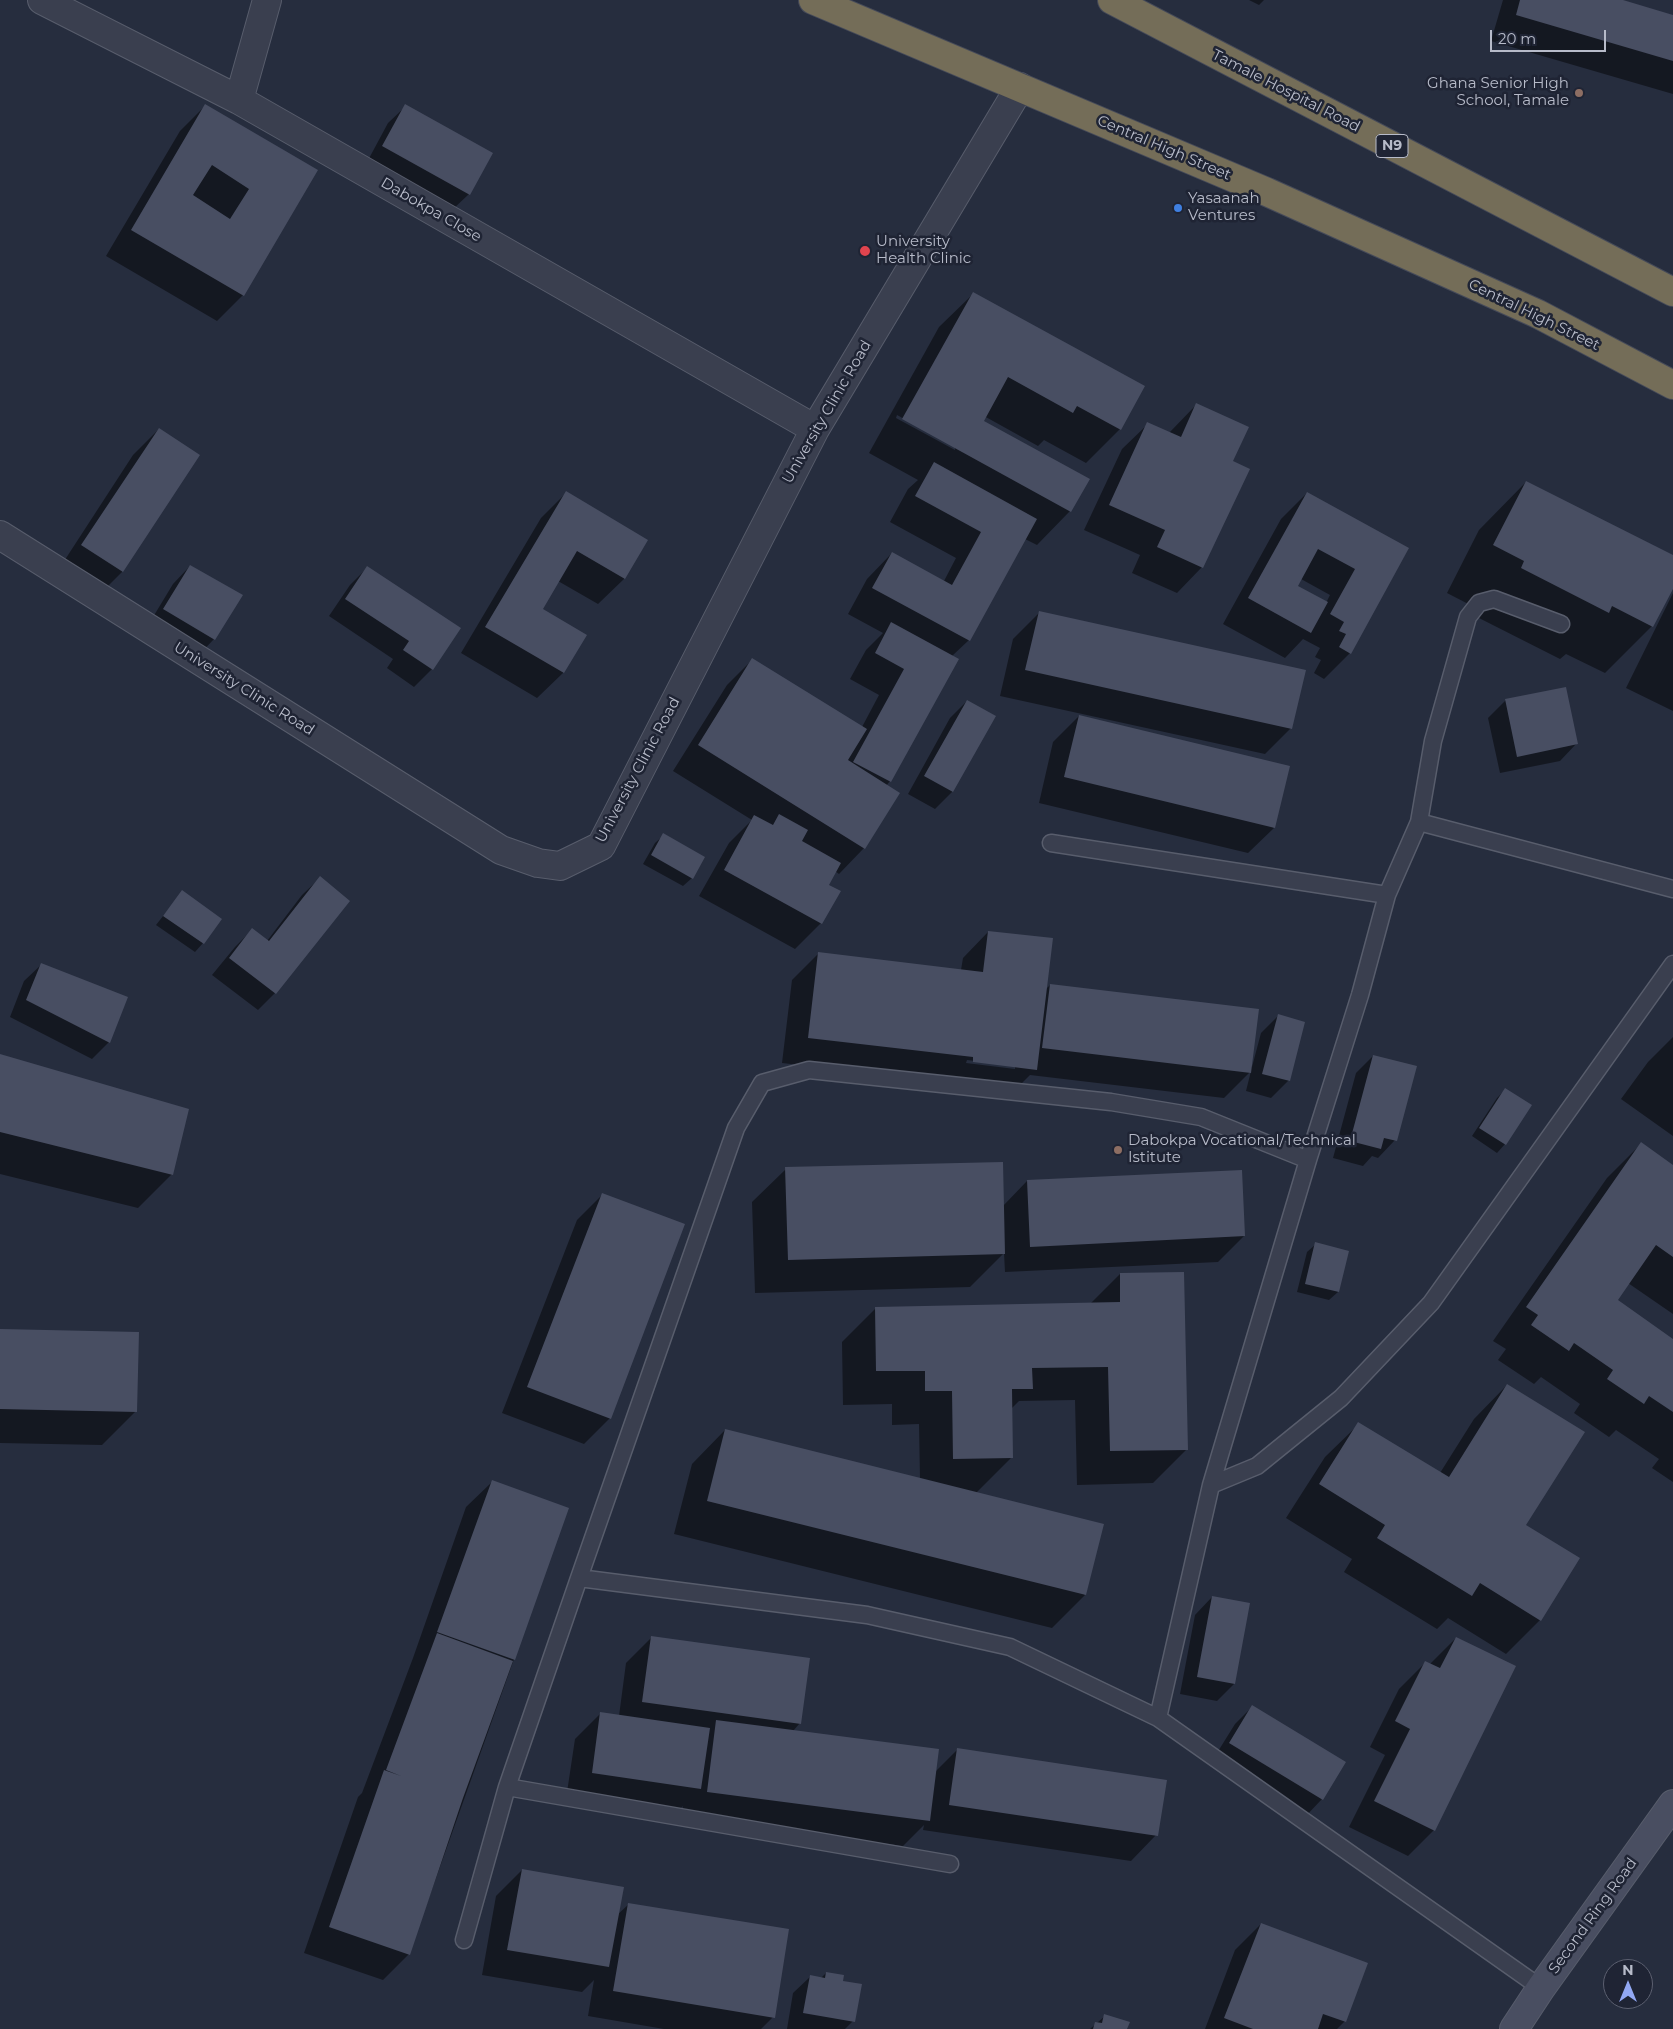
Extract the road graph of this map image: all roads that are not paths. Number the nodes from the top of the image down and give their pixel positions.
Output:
1 (42, 0) edge
2 (267, 0) edge
3 (813, 0) edge
4 (1112, 0) edge
5 (1020, 87) junction
6 (239, 100) junction
7 (1673, 292) edge
8 (1673, 385) edge
9 (814, 429) junction
10 (2, 540) edge
11 (1561, 624) dead end
12 (1419, 822) junction
13 (1051, 843) dead end
14 (1673, 889) edge
15 (1387, 896) junction
16 (1673, 964) edge
17 (1308, 1160) junction
18 (1211, 1485) junction
19 (579, 1578) junction
20 (1158, 1718) junction
21 (507, 1787) junction
22 (1673, 1804) edge
23 (950, 1864) dead end
24 (464, 1940) dead end
25 (1541, 1988) junction
26 (1514, 2029) edge

1 - 6 street, Dabokpa Close
2 - 6 street
3 - 5 highway, Central High Street
4 - 7 highway, Tamale Hospital Road / N9
5 - 8 highway, Central High Street
5 - 9 street, University Clinic Road
6 - 9 street, Dabokpa Close
9 - 10 street, University Clinic Road
11 - 12 lane
12 - 14 lane
12 - 15 lane
13 - 15 lane
15 - 17 lane
16 - 18 lane
17 - 18 lane
17 - 19 lane
18 - 20 lane
19 - 20 lane
19 - 21 lane
20 - 25 lane
21 - 23 lane
21 - 24 lane
22 - 25 main road, Second Ring Road
25 - 26 main road, Second Ring Road

